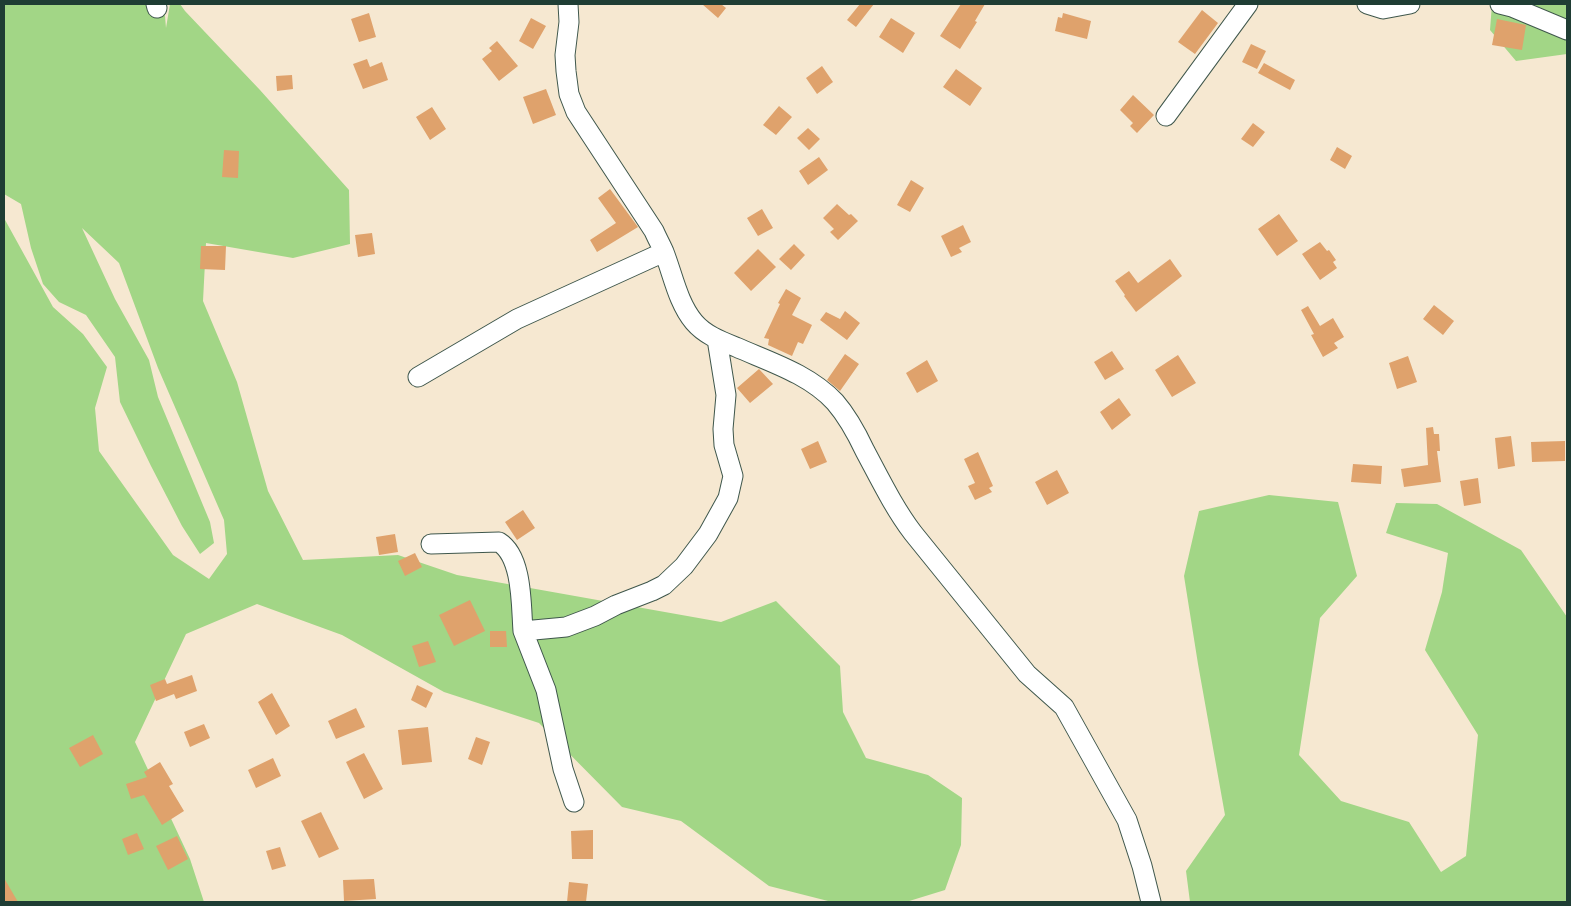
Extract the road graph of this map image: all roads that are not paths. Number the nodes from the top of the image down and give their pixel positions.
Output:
1 (568, 4) edge
2 (1248, 4) edge
3 (1367, 4) edge
4 (1410, 4) edge
5 (1500, 4) edge
6 (1567, 30) edge
7 (1166, 116) dead end
8 (664, 252) junction
9 (717, 339) junction
10 (418, 377) dead end
11 (431, 544) dead end
12 (523, 631) junction
13 (574, 802) dead end
14 (1151, 902) edge

1 - 8 street
2 - 7 street
3 - 4 street
5 - 6 street
8 - 9 street
8 - 10 street
9 - 12 street
9 - 14 street
11 - 12 street
12 - 13 street

